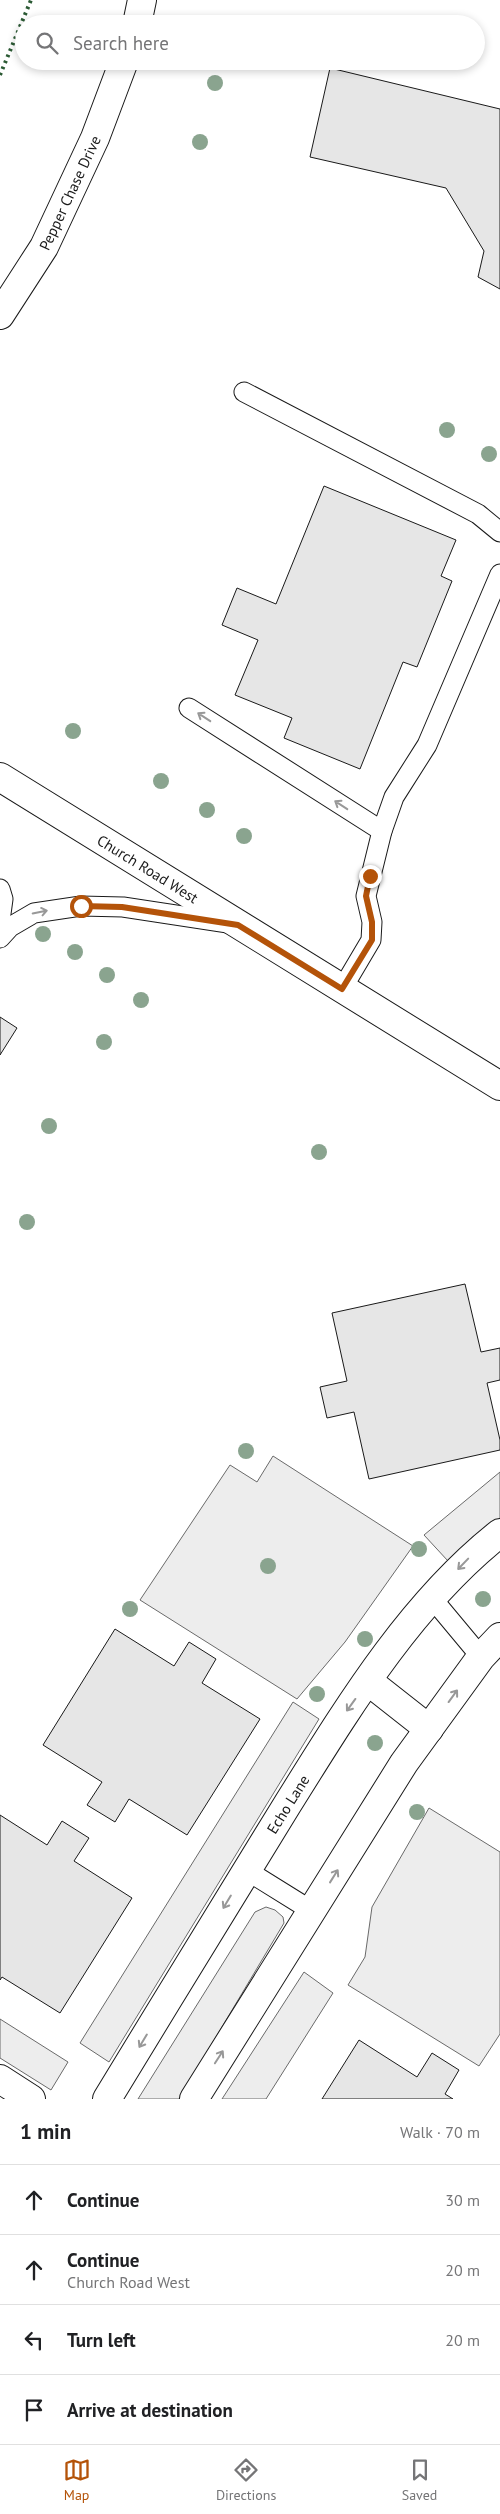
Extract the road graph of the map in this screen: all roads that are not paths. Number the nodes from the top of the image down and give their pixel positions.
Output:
1 (142, 0) edge
2 (139, 15) edge
3 (121, 70) edge
4 (0, 315) edge
5 (244, 392) dead end
6 (500, 532) edge
7 (500, 574) edge
8 (189, 708) dead end
9 (0, 777) edge
10 (382, 831) junction
11 (0, 889) edge
12 (0, 921) edge
13 (238, 925) junction
14 (0, 938) edge
15 (342, 989) junction
16 (500, 1086) edge
17 (500, 1533) edge
18 (431, 1597) junction
19 (500, 1637) edge
20 (481, 1657) junction
21 (368, 1681) junction
22 (429, 1729) junction
23 (246, 1870) junction
24 (312, 1911) junction
25 (0, 2079) edge
26 (31, 2099) edge
27 (107, 2099) edge
28 (194, 2099) edge

1 - 2 street
3 - 4 street, Pepper Chase Drive
5 - 6 lane
7 - 10 lane
10 -> 8 lane
9 - 13 street, Church Road West
10 - 15 lane
11 - 12 lane
14 -> 13 lane
13 - 15 street, Church Road West
15 - 16 street, Church Road West
17 -> 18 street, Echo Lane
18 - 20 lane
18 - 21 street, Echo Lane
19 - 20 street
22 -> 20 street
21 - 22 street
21 -> 23 street, Echo Lane
24 -> 22 street
23 - 24 lane
23 -> 27 street, Echo Lane
28 -> 24 street
25 - 26 street

